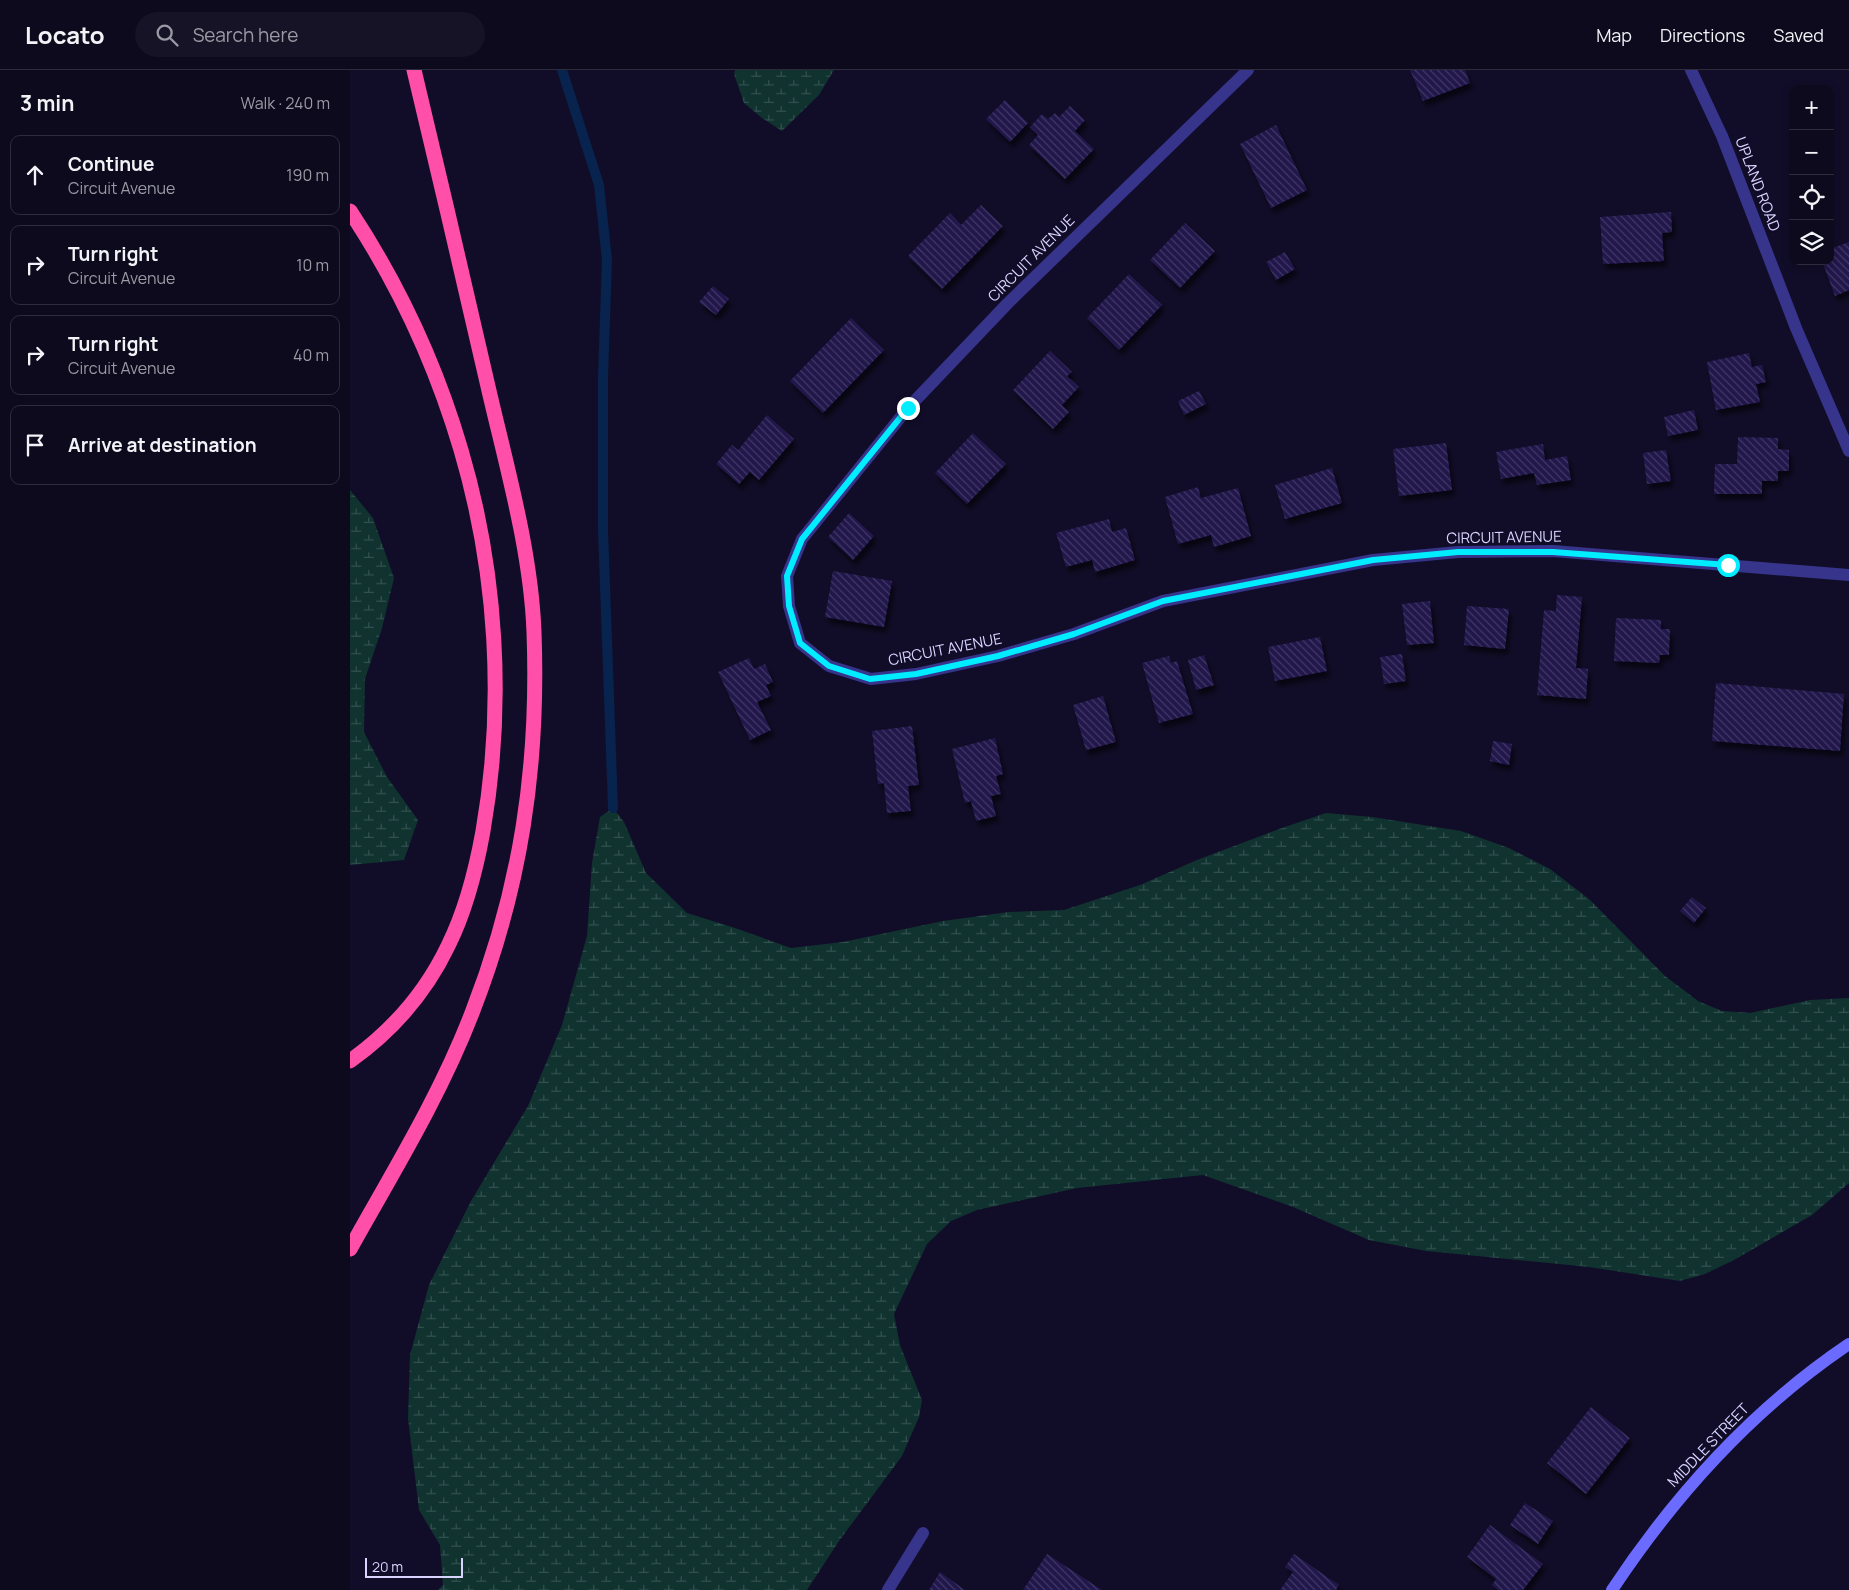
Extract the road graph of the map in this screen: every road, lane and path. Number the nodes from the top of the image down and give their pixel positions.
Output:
1 (414, 70) edge
2 (1248, 70) edge
3 (1691, 70) edge
4 (350, 211) edge
5 (1849, 451) edge
6 (1849, 574) edge
7 (350, 1061) edge
8 (350, 1249) edge
9 (1849, 1344) edge
10 (923, 1533) dead end
11 (888, 1590) edge
12 (1612, 1590) edge

1 - 8 highway
2 - 6 street, CIRCUIT AVENUE
3 - 5 street, UPLAND ROAD
4 - 7 highway
9 - 12 main road, MIDDLE STREET
10 - 11 street

